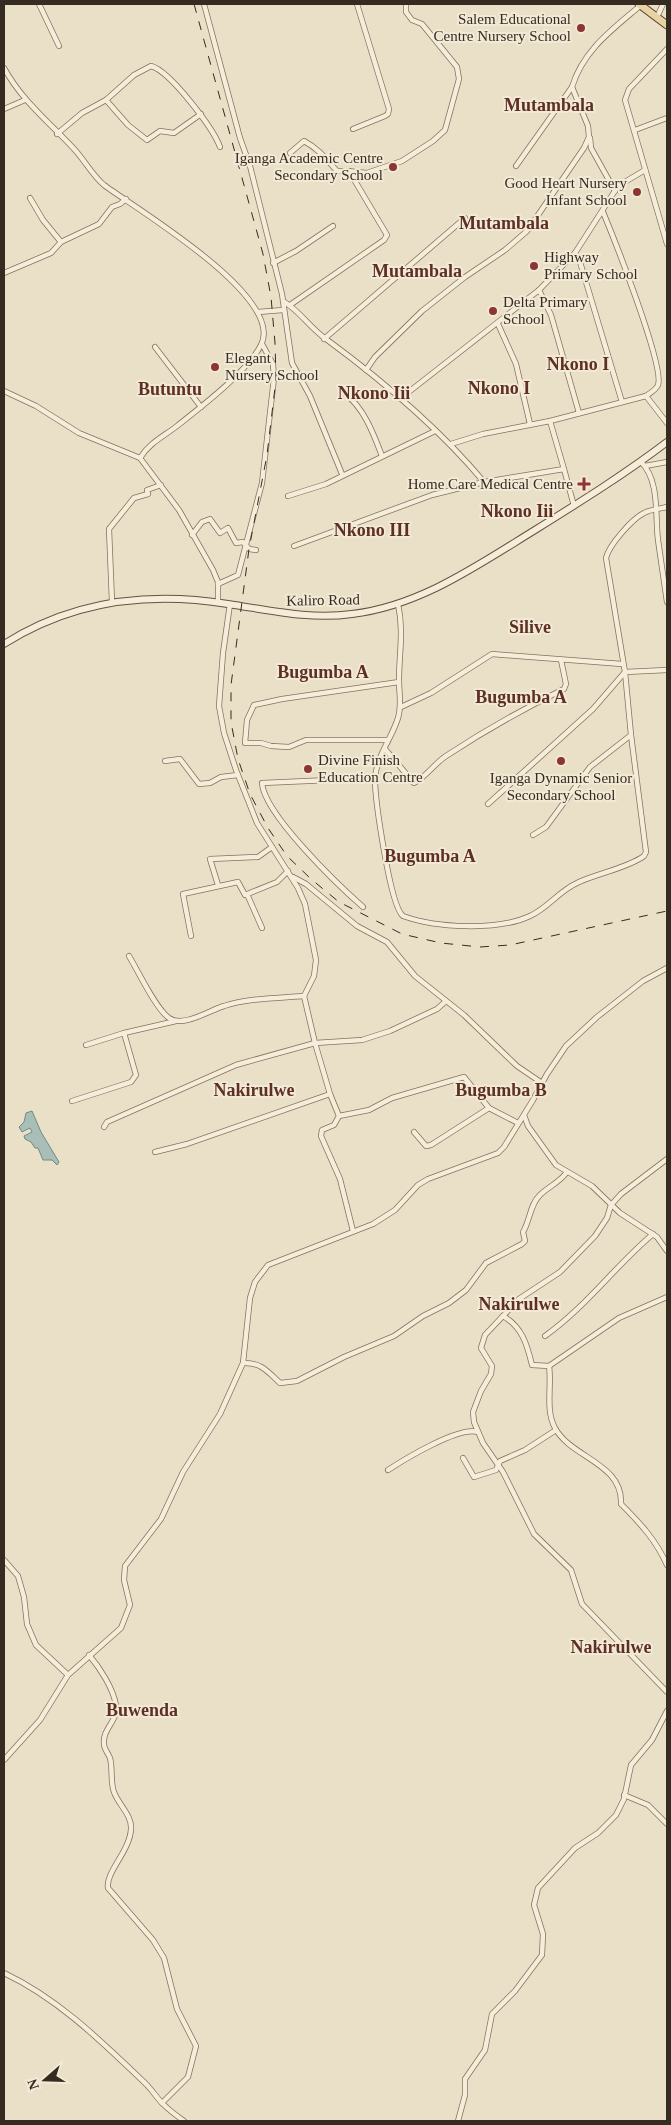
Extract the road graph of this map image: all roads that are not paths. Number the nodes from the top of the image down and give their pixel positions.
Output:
1 (40, 4) edge
2 (204, 4) edge
3 (357, 4) edge
4 (406, 4) edge
5 (640, 4) edge
6 (663, 4) edge
7 (657, 17) junction
8 (667, 25) edge
9 (59, 46) dead end
10 (667, 49) edge
11 (4, 68) edge
12 (572, 87) junction
13 (566, 98) junction
14 (24, 100) junction
15 (106, 100) junction
16 (577, 100) junction
17 (4, 109) edge
18 (201, 114) junction
19 (667, 118) edge
20 (353, 129) dead end
21 (636, 130) junction
22 (57, 134) junction
23 (589, 137) junction
24 (220, 146) dead end
25 (290, 153) dead end
26 (516, 166) dead end
27 (645, 170) junction
28 (347, 171) junction
29 (615, 191) junction
30 (30, 198) dead end
31 (126, 199) junction
32 (604, 212) junction
33 (465, 218) dead end
34 (333, 226) dead end
35 (61, 242) junction
36 (667, 244) edge
37 (575, 253) junction
38 (273, 263) junction
39 (4, 273) edge
40 (539, 290) junction
41 (283, 301) junction
42 (290, 305) junction
43 (283, 310) junction
44 (258, 312) junction
45 (498, 324) junction
46 (324, 338) junction
47 (262, 344) junction
48 (155, 347) dead end
49 (366, 370) junction
50 (4, 391) edge
51 (344, 393) dead end
52 (646, 396) junction
53 (401, 398) junction
54 (622, 402) junction
55 (201, 407) junction
56 (579, 413) junction
57 (550, 421) junction
58 (667, 423) edge
59 (530, 424) junction
60 (435, 431) junction
61 (667, 442) edge
62 (451, 444) junction
63 (382, 456) junction
64 (140, 458) junction
65 (667, 462) edge
66 (643, 464) junction
67 (564, 469) junction
68 (342, 474) junction
69 (484, 482) junction
70 (162, 485) junction
71 (288, 496) dead end
72 (574, 506) junction
73 (667, 507) edge
74 (656, 510) junction
75 (192, 535) junction
76 (246, 544) junction
77 (294, 546) dead end
78 (256, 550) dead end
79 (218, 584) junction
80 (112, 602) junction
81 (218, 602) junction
82 (667, 602) edge
83 (230, 604) junction
84 (398, 604) junction
85 (4, 644) edge
86 (562, 660) junction
87 (622, 664) junction
88 (667, 670) edge
89 (624, 672) junction
90 (399, 682) junction
91 (401, 708) junction
92 (631, 735) junction
93 (388, 740) junction
94 (385, 749) junction
95 (165, 761) dead end
96 (238, 775) junction
97 (375, 778) junction
98 (488, 804) dead end
99 (533, 835) dead end
100 (272, 847) junction
101 (288, 871) junction
102 (291, 876) junction
103 (218, 885) junction
104 (247, 894) junction
105 (363, 907) dead end
106 (262, 928) dead end
107 (191, 936) dead end
108 (129, 956) dead end
109 (667, 968) edge
110 (304, 996) junction
111 (446, 1001) junction
112 (176, 1021) junction
113 (124, 1033) junction
114 (315, 1043) junction
115 (86, 1045) dead end
116 (542, 1083) junction
117 (330, 1094) junction
118 (72, 1101) dead end
119 (489, 1108) junction
120 (524, 1115) junction
121 (339, 1116) junction
122 (518, 1123) junction
123 (104, 1127) dead end
124 (414, 1132) dead end
125 (155, 1152) dead end
126 (667, 1159) edge
127 (567, 1172) junction
128 (611, 1205) junction
129 (620, 1213) junction
130 (608, 1217) junction
131 (353, 1231) junction
132 (653, 1234) junction
133 (667, 1251) edge
134 (667, 1298) edge
135 (503, 1316) junction
136 (545, 1336) dead end
137 (244, 1363) junction
138 (549, 1366) junction
139 (556, 1430) junction
140 (478, 1432) junction
141 (463, 1458) dead end
142 (497, 1464) junction
143 (388, 1470) dead end
144 (4, 1560) edge
145 (667, 1565) edge
146 (88, 1655) junction
147 (68, 1675) junction
148 (667, 1692) edge
149 (667, 1711) edge
150 (4, 1760) edge
151 (624, 1795) junction
152 (667, 1824) edge
153 (4, 1973) edge
154 (162, 2103) junction
155 (184, 2121) edge
156 (458, 2121) edge

1 - 9 street
2 - 38 street
3 - 20 street
4 - 28 street
5 - 7 main road
5 - 12 street
6 - 7 street
7 - 8 main road
10 - 21 street
11 - 14 street
12 - 13 street
12 - 16 street
13 - 16 street
13 - 26 street
14 - 17 street
14 - 22 street
15 - 18 street
15 - 18 street
15 - 22 street
16 - 23 street
18 - 24 street
19 - 21 street
21 - 27 street
22 - 31 street
23 - 29 street
23 - 49 street
25 - 28 street
27 - 29 street
27 - 36 street
28 - 42 street
29 - 32 street
30 - 35 street
31 - 35 street
31 - 44 street
32 - 37 street
32 - 52 street
33 - 46 street
34 - 38 street
35 - 39 street
37 - 40 street
37 - 54 street
38 - 41 street
40 - 45 street
40 - 56 street
41 - 42 street
41 - 43 street
42 - 46 street
43 - 44 street
43 - 68 street
44 - 47 street
45 - 53 street
45 - 59 street
46 - 49 street
47 - 55 street
47 - 76 street
48 - 55 street
49 - 53 street
50 - 64 street
51 - 63 street
52 - 54 street
52 - 58 street
53 - 60 street
54 - 56 street
55 - 64 street
56 - 57 street
57 - 59 street
57 - 67 street
59 - 62 street
60 - 62 street
60 - 63 street
61 - 66 main road, Kaliro Road
62 - 69 street
63 - 68 street
64 - 70 street
65 - 66 street
66 - 72 main road, Kaliro Road
66 - 74 street
67 - 69 street
67 - 72 street
68 - 71 street
69 - 77 street
70 - 75 street
70 - 80 street
72 - 84 main road, Kaliro Road
73 - 74 street
74 - 82 street
74 - 87 street
75 - 76 street
75 - 79 street
76 - 78 street
76 - 79 street
79 - 81 street
80 - 81 main road, Kaliro Road
80 - 85 main road, Kaliro Road
81 - 83 main road, Kaliro Road
83 - 84 main road, Kaliro Road
83 - 96 street
84 - 90 street
86 - 87 street
86 - 91 street
86 - 94 street
87 - 89 street
88 - 89 street
89 - 92 street
89 - 98 street
90 - 91 street
90 - 93 street
91 - 93 street
92 - 97 street
92 - 99 street
93 - 94 street
94 - 97 street
95 - 96 street
96 - 100 street
97 - 105 street
100 - 101 street
100 - 103 street
101 - 102 street
101 - 104 street
102 - 110 street
102 - 111 street
103 - 104 street
103 - 107 street
104 - 106 street
108 - 112 street
109 - 116 street
110 - 112 street
110 - 114 street
111 - 114 street
111 - 116 street
112 - 113 street
113 - 115 street
113 - 118 street
114 - 117 street
114 - 123 street
116 - 120 street
117 - 121 street
117 - 125 street
119 - 121 street
119 - 122 street
119 - 124 street
120 - 122 street
120 - 127 street
121 - 131 street
122 - 131 street
126 - 128 street
127 - 128 street
127 - 137 street
128 - 129 street
128 - 130 street
129 - 130 street
129 - 132 street
130 - 135 street
131 - 137 street
132 - 133 street
132 - 136 street
134 - 138 street
135 - 138 street
135 - 140 street
137 - 146 street
138 - 139 street
139 - 142 street
139 - 145 street
140 - 142 street
140 - 143 street
141 - 142 street
142 - 148 street
144 - 147 street
146 - 147 street
146 - 154 street
147 - 150 street
149 - 151 street
151 - 152 street
151 - 156 street
153 - 154 street
154 - 155 street

